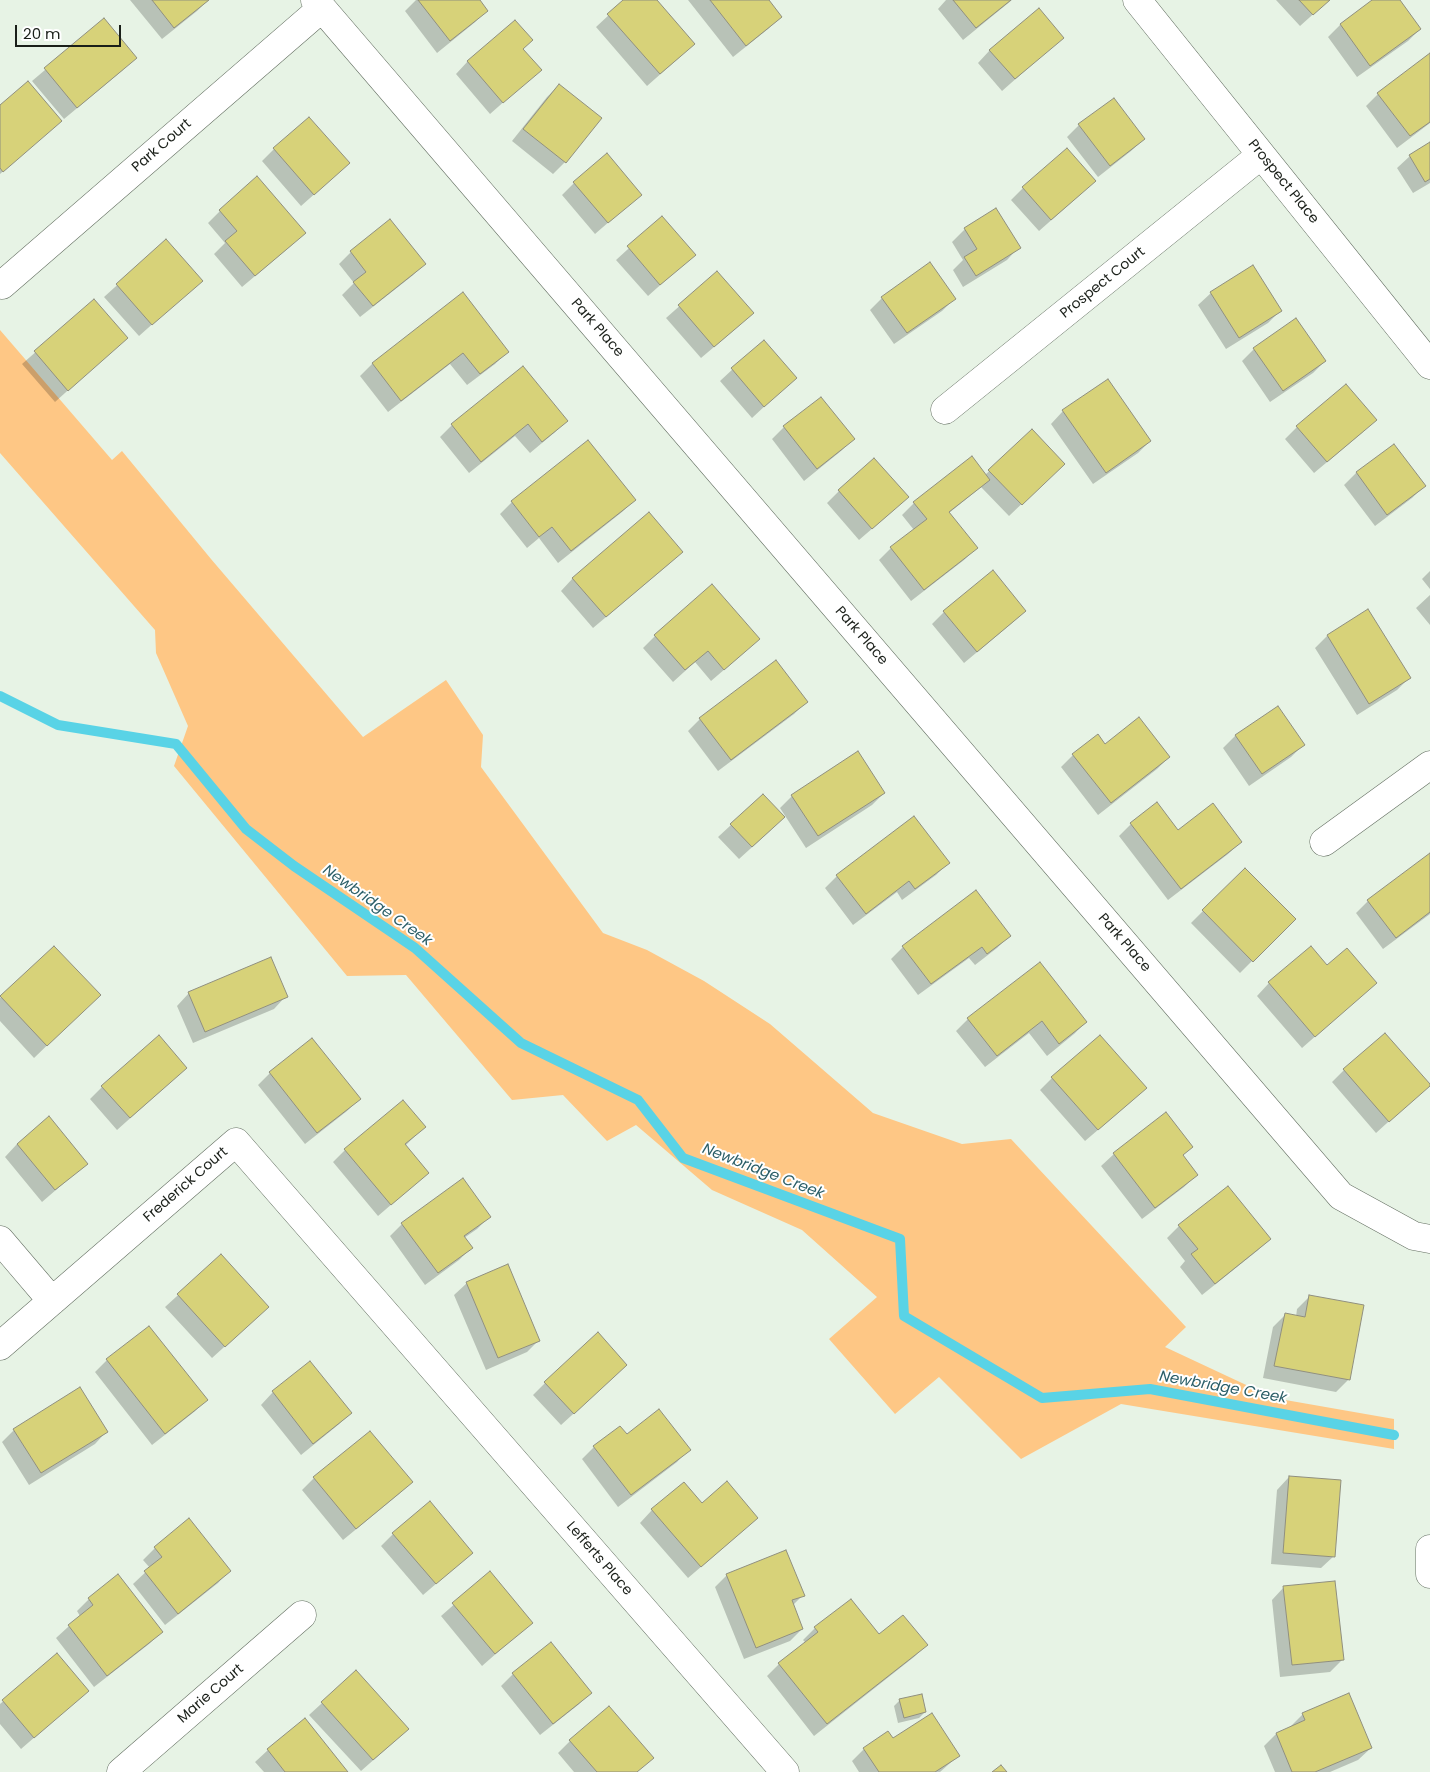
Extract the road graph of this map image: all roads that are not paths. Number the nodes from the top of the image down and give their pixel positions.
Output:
1 (1137, 0) edge
2 (318, 4) edge
3 (1261, 155) junction
4 (2, 285) dead end
5 (1430, 364) edge
6 (945, 410) dead end
7 (1430, 765) edge
8 (1324, 842) dead end
9 (1430, 1239) edge
10 (0, 1240) edge
11 (52, 1301) junction
12 (0, 1346) edge
13 (414, 1346) joint
14 (1430, 1549) edge
15 (1430, 1574) edge
16 (302, 1615) dead end
17 (121, 1772) edge
18 (785, 1772) edge

1 - 3 street, Prospect Place
2 - 4 street, Park Court
2 - 9 street, Park Place
3 - 5 street, Prospect Place
3 - 6 street, Prospect Court
7 - 8 street
10 - 11 street
11 - 12 street, Frederick Court
11 - 13 street, Frederick Court
13 - 18 street, Lefferts Place
14 - 15 street
16 - 17 street, Marie Court

